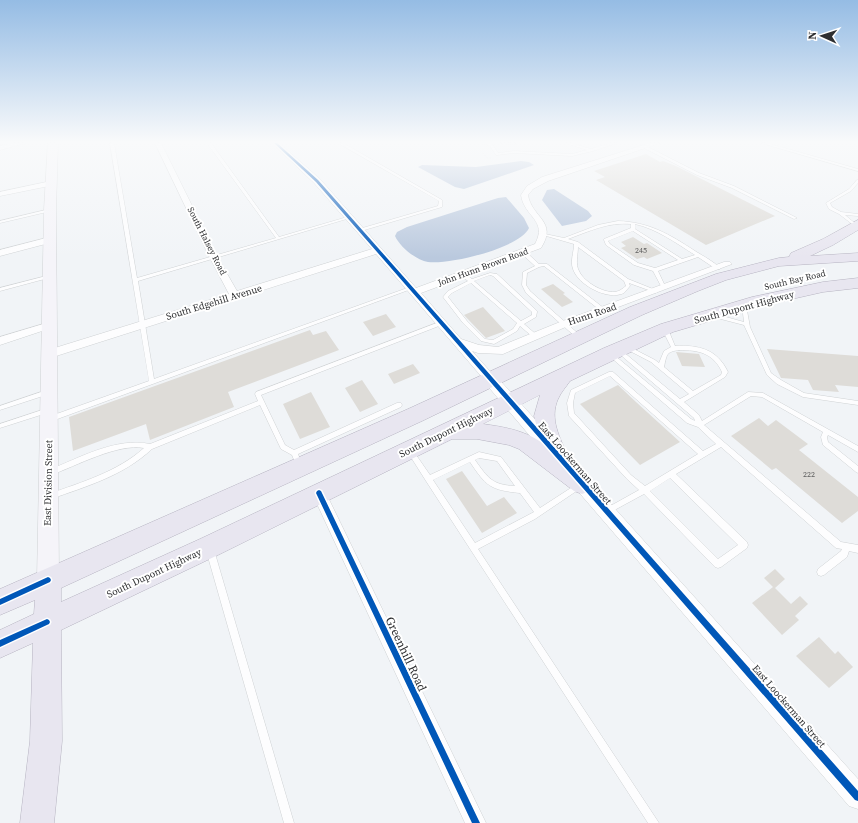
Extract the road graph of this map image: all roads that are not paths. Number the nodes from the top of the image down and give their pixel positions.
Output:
1 (119, 181) edge
2 (177, 181) edge
3 (237, 181) edge
4 (317, 181) edge
5 (407, 181) edge
6 (540, 181) edge
7 (718, 181) edge
8 (858, 181) edge
9 (51, 183) joint
10 (0, 194) edge
11 (50, 210) junction
12 (840, 213) junction
13 (348, 218) junction
14 (795, 218) dead end
15 (0, 222) edge
16 (857, 222) edge
17 (633, 224) junction
18 (634, 229) junction
19 (360, 230) junction
20 (545, 235) junction
21 (278, 238) junction
22 (564, 239) junction
23 (50, 240) junction
24 (576, 243) junction
25 (378, 250) junction
26 (524, 252) junction
27 (0, 253) edge
28 (698, 255) junction
29 (858, 257) edge
30 (214, 258) junction
31 (682, 261) junction
32 (779, 262) junction
33 (727, 264) dead end
34 (538, 266) junction
35 (718, 268) junction
36 (858, 268) edge
37 (655, 270) junction
38 (462, 274) junction
39 (50, 276) junction
40 (136, 280) junction
41 (626, 280) junction
42 (471, 281) junction
43 (858, 283) edge
44 (660, 289) junction
45 (0, 290) edge
46 (413, 290) junction
47 (235, 296) junction
48 (744, 305) junction
49 (603, 310) junction
50 (711, 315) junction
51 (442, 323) junction
52 (144, 324) junction
53 (519, 324) junction
54 (564, 324) junction
55 (746, 324) junction
56 (50, 325) junction
57 (666, 329) junction
58 (536, 337) junction
59 (580, 338) junction
60 (0, 341) edge
61 (457, 341) junction
62 (674, 349) junction
63 (49, 354) junction
64 (616, 356) junction
65 (661, 367) junction
66 (564, 376) junction
67 (491, 380) junction
68 (152, 381) junction
69 (49, 391) junction
70 (693, 394) junction
71 (262, 402) junction
72 (510, 402) junction
73 (680, 402) junction
74 (858, 403) edge
75 (399, 405) dead end
76 (0, 408) edge
77 (49, 415) junction
78 (700, 425) junction
79 (0, 426) edge
80 (447, 432) junction
81 (827, 432) junction
82 (721, 444) junction
83 (150, 447) junction
84 (858, 449) edge
85 (409, 450) junction
86 (703, 455) junction
87 (557, 456) junction
88 (471, 459) junction
89 (297, 460) junction
90 (858, 470) edge
91 (49, 474) junction
92 (671, 474) junction
93 (428, 479) junction
94 (582, 484) junction
95 (522, 490) junction
96 (645, 490) junction
97 (319, 493) junction
98 (48, 497) junction
99 (606, 512) junction
100 (539, 513) junction
101 (210, 547) junction
102 (473, 548) junction
103 (847, 548) junction
104 (858, 549) edge
105 (821, 572) dead end
106 (48, 580) junction
107 (0, 602) edge
108 (47, 622) junction
109 (0, 644) edge
110 (858, 798) edge
111 (37, 823) edge
112 (289, 823) edge
113 (476, 823) edge
114 (654, 823) edge

1 - 40 lane
2 - 30 street, South Halsey Road
3 - 21 lane
4 - 13 street, East Loockerman Street
5 - 19 lane
6 - 20 street
7 - 14 lane
8 - 12 lane
9 - 10 street
9 - 11 main road, East Division Street
11 - 15 lane
11 - 23 main road, East Division Street
12 - 16 lane
12 - 16 lane
13 - 19 street, East Loockerman Street
13 - 21 lane
16 - 32 highway
17 - 18 lane
17 - 22 lane
17 - 28 lane
18 - 31 lane
18 - 37 lane
19 - 25 street, East Loockerman Street
20 - 22 lane
20 - 26 street, John Hunn Brown Road
21 - 30 lane
22 - 24 lane
23 - 27 street
23 - 39 main road, East Division Street
24 - 41 lane
24 - 41 lane
25 - 46 street, East Loockerman Street
25 - 47 street, South Edgehill Avenue
26 - 34 lane
26 - 38 street, John Hunn Brown Road
28 - 31 lane
28 - 35 lane
29 - 32 highway
30 - 40 lane
30 - 47 street, South Halsey Road
31 - 37 lane
32 - 59 highway
33 - 35 street, Hunn Road
34 - 49 lane
34 - 54 lane
35 - 44 street, Hunn Road
36 - 57 highway, South Bay Road
37 - 44 lane
38 - 42 lane
38 - 46 street, John Hunn Brown Road
39 - 45 lane
39 - 56 main road, East Division Street
40 - 52 lane
41 - 44 lane
42 - 53 lane
42 - 53 lane
42 - 53 lane
43 - 48 highway, South Dupont Highway
44 - 49 street, Hunn Road
46 - 51 street, East Loockerman Street
46 - 68 lane
47 - 52 street, South Edgehill Avenue
48 - 50 highway, South Dupont Highway
48 - 55 lane
49 - 54 street, Hunn Road
50 - 55 lane
50 - 57 highway, South Dupont Highway
51 - 61 street, East Loockerman Street
51 - 71 lane
52 - 63 street, South Edgehill Avenue
52 - 68 lane
53 - 58 lane
54 - 58 street, Hunn Road
54 - 59 lane
55 - 74 lane
56 - 60 street
56 - 63 main road, East Division Street
57 - 62 lane
57 - 64 highway, South Dupont Highway
58 - 61 street, Hunn Road
59 - 67 highway
61 - 67 street, East Loockerman Street
62 - 65 lane
62 - 70 lane
63 - 69 main road, East Division Street
64 - 65 lane
64 - 66 highway, South Dupont Highway
64 - 73 lane
64 - 78 lane
64 - 86 lane
64 - 96 lane
65 - 70 lane
66 - 72 highway, South Dupont Highway
66 - 87 highway
67 - 72 street, East Loockerman Street
67 - 89 highway
68 - 77 lane
69 - 76 lane
69 - 77 main road, East Division Street
70 - 73 lane
71 - 83 lane
71 - 89 lane
72 - 80 highway, South Dupont Highway
72 - 87 street, East Loockerman Street
73 - 78 lane
75 - 89 lane
77 - 79 lane
77 - 91 main road, East Division Street
78 - 81 lane
78 - 82 lane
80 - 85 highway, South Dupont Highway
80 - 94 highway
81 - 84 lane
81 - 90 lane
82 - 86 lane
82 - 103 lane
83 - 91 lane
83 - 98 lane
85 - 93 lane
85 - 97 highway, South Dupont Highway
86 - 92 lane
87 - 94 street, East Loockerman Street
88 - 93 lane
88 - 95 lane
88 - 95 lane
89 - 106 highway
91 - 98 main road, East Division Street
92 - 96 lane
92 - 96 lane
93 - 102 lane
94 - 99 street, East Loockerman Street
94 - 100 lane
95 - 100 lane
96 - 99 lane
97 - 101 highway, South Dupont Highway
97 - 113 street, Greenhill Road
98 - 106 main road, East Division Street
99 - 110 street, East Loockerman Street
100 - 102 lane
101 - 108 highway, South Dupont Highway
101 - 112 lane
102 - 114 lane
103 - 104 lane
103 - 105 lane
106 - 107 highway
106 - 108 highway, East Division Street
108 - 109 highway, South Dupont Highway
108 - 111 highway, East Division Street

